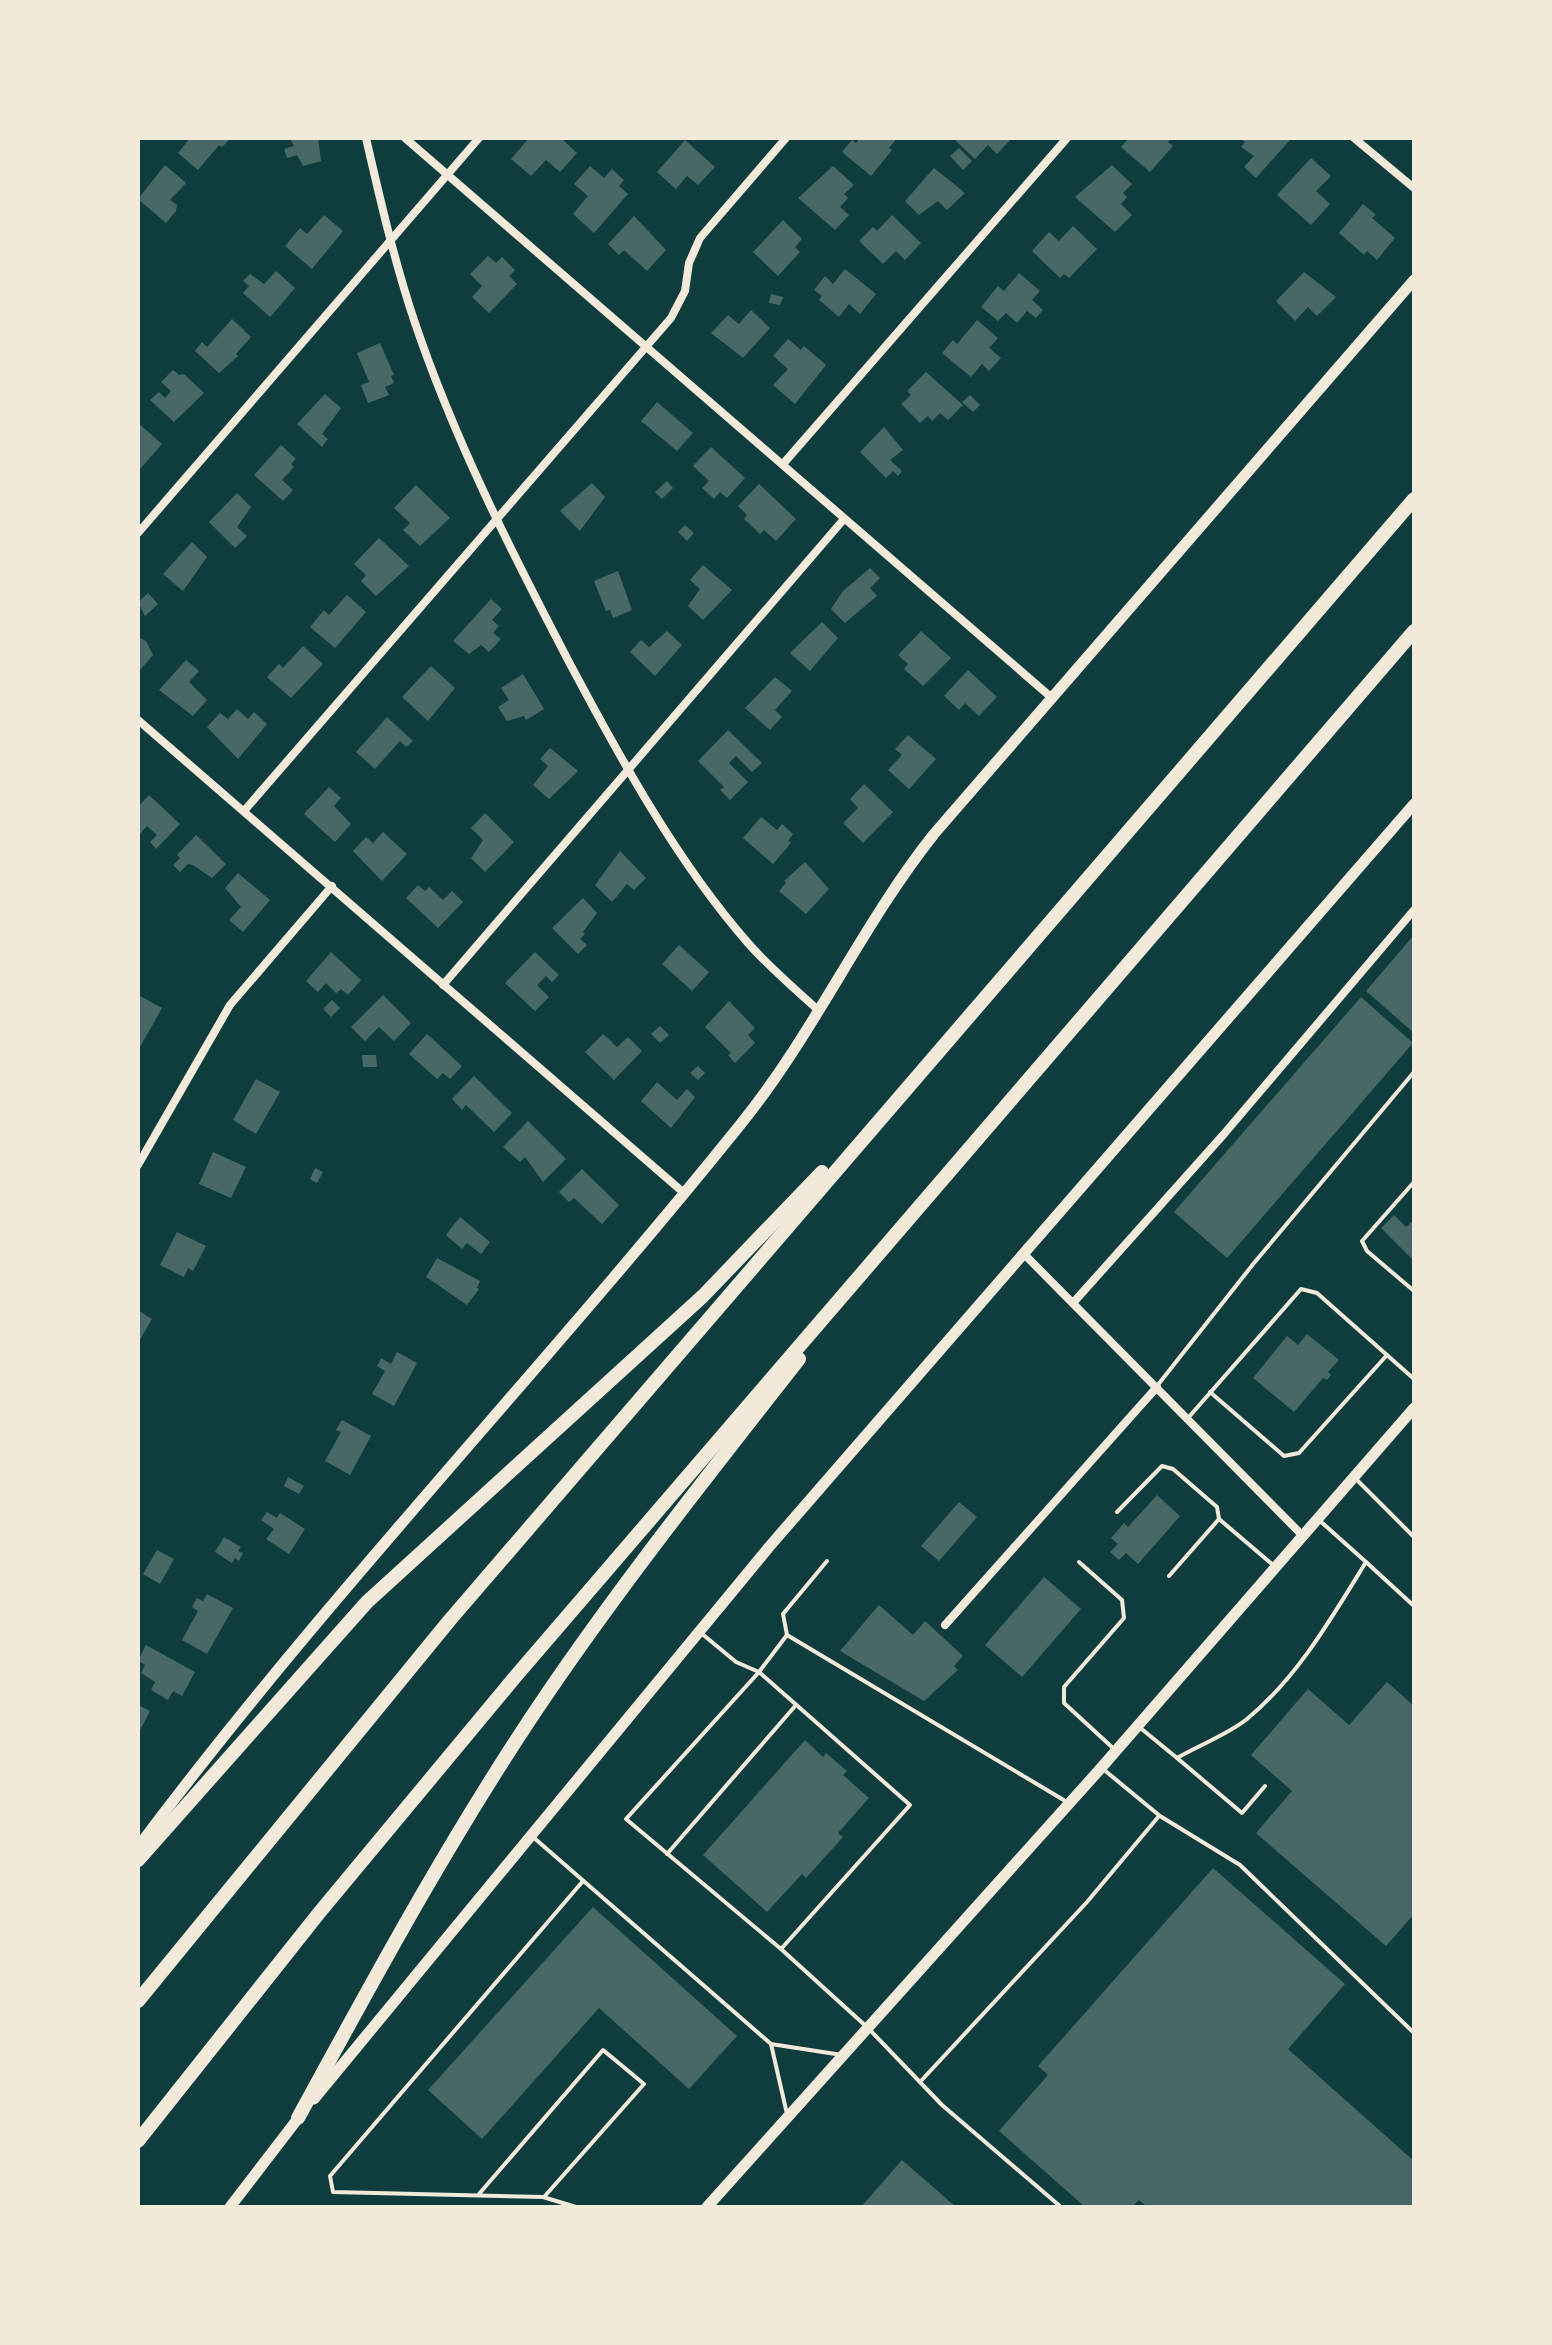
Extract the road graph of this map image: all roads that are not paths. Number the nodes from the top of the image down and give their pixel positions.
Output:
1 (366, 138) edge
2 (405, 138) edge
3 (479, 138) edge
4 (786, 138) edge
5 (1067, 138) edge
6 (1354, 138) edge
7 (446, 176) junction
8 (1414, 188) edge
9 (390, 242) junction
10 (1414, 280) edge
11 (647, 346) junction
12 (783, 464) junction
13 (1414, 499) edge
14 (495, 518) junction
15 (844, 519) junction
16 (138, 533) edge
17 (1414, 631) edge
18 (1052, 698) junction
19 (138, 720) edge
20 (629, 769) junction
21 (1414, 804) edge
22 (244, 811) junction
23 (332, 886) junction
24 (1414, 910) edge
25 (443, 985) junction
26 (974, 1008) junction
27 (818, 1010) junction
28 (1414, 1072) edge
29 (138, 1165) edge
30 (1414, 1182) edge
31 (684, 1193) junction
32 (921, 1201) junction
33 (1025, 1255) junction
34 (1414, 1291) edge
35 (1073, 1303) junction
36 (1387, 1355) junction
37 (1414, 1379) edge
38 (1157, 1387) junction
39 (1210, 1392) junction
40 (1414, 1408) edge
41 (1188, 1418) junction
42 (1353, 1477) junction
43 (1117, 1512) dead end
44 (1317, 1518) junction
45 (1219, 1519) junction
46 (1302, 1535) junction
47 (1414, 1537) edge
48 (827, 1561) dead end
49 (1079, 1562) dead end
50 (1366, 1562) junction
51 (1275, 1567) junction
52 (1169, 1576) dead end
53 (1414, 1606) edge
54 (945, 1625) dead end
55 (700, 1631) junction
56 (787, 1635) junction
57 (759, 1672) junction
58 (796, 1705) junction
59 (1138, 1725) junction
60 (1115, 1750) junction
61 (1177, 1758) junction
62 (1101, 1768) junction
63 (1265, 1786) dead end
64 (1068, 1803) junction
65 (1160, 1816) junction
66 (531, 1835) junction
67 (138, 1847) edge
68 (667, 1855) junction
69 (138, 1860) edge
70 (583, 1881) junction
71 (781, 1949) junction
72 (138, 2001) edge
73 (868, 2028) junction
74 (1414, 2033) edge
75 (771, 2044) junction
76 (842, 2055) junction
77 (920, 2082) junction
78 (787, 2114) junction
79 (298, 2118) junction
80 (138, 2141) edge
81 (479, 2194) junction
82 (543, 2197) junction
83 (230, 2207) edge
84 (576, 2207) edge
85 (707, 2207) edge
86 (1061, 2207) edge

1 - 9 street
2 - 7 street
3 - 7 street
4 - 11 street
5 - 12 street
6 - 8 street
7 - 9 street
7 - 11 street
9 - 14 street
9 - 16 street
10 - 18 main road
11 - 12 street
11 - 14 street
12 - 15 street
13 - 26 highway
14 - 20 street
14 - 22 street
15 - 18 street
15 - 20 street
17 - 32 highway
18 - 27 main road
19 - 22 street
20 - 25 street
20 - 27 street
21 - 33 main road
22 - 23 street
23 - 25 street
23 - 29 street
24 - 35 street
25 - 31 street
26 - 69 highway
26 - 72 highway
27 - 31 main road
28 - 38 lane
30 - 34 lane
31 - 67 main road
32 - 79 highway
32 - 80 highway
33 - 35 street
33 - 55 main road
35 - 38 street
36 - 37 lane
36 - 39 lane
36 - 39 lane
38 - 41 street
38 - 54 street
39 - 41 lane
40 - 42 main road
41 - 46 street
42 - 44 main road
42 - 47 lane
43 - 45 lane
44 - 46 main road
44 - 50 lane
45 - 51 lane
45 - 52 lane
46 - 51 main road
48 - 56 lane
49 - 60 lane
50 - 53 lane
50 - 61 lane
51 - 59 main road
55 - 57 lane
55 - 66 main road
56 - 57 lane
56 - 64 lane
57 - 58 lane
57 - 68 lane
58 - 68 lane
58 - 71 lane
59 - 60 main road
59 - 61 lane
60 - 62 main road
61 - 63 lane
62 - 64 main road
62 - 65 lane
64 - 73 main road
65 - 74 lane
65 - 77 lane
66 - 70 lane
66 - 79 main road
68 - 71 lane
70 - 75 lane
70 - 81 lane
71 - 73 lane
73 - 76 main road
73 - 77 lane
75 - 76 lane
75 - 78 lane
76 - 78 main road
77 - 86 lane
78 - 85 main road
79 - 83 main road
81 - 82 lane
81 - 82 lane
82 - 84 lane

